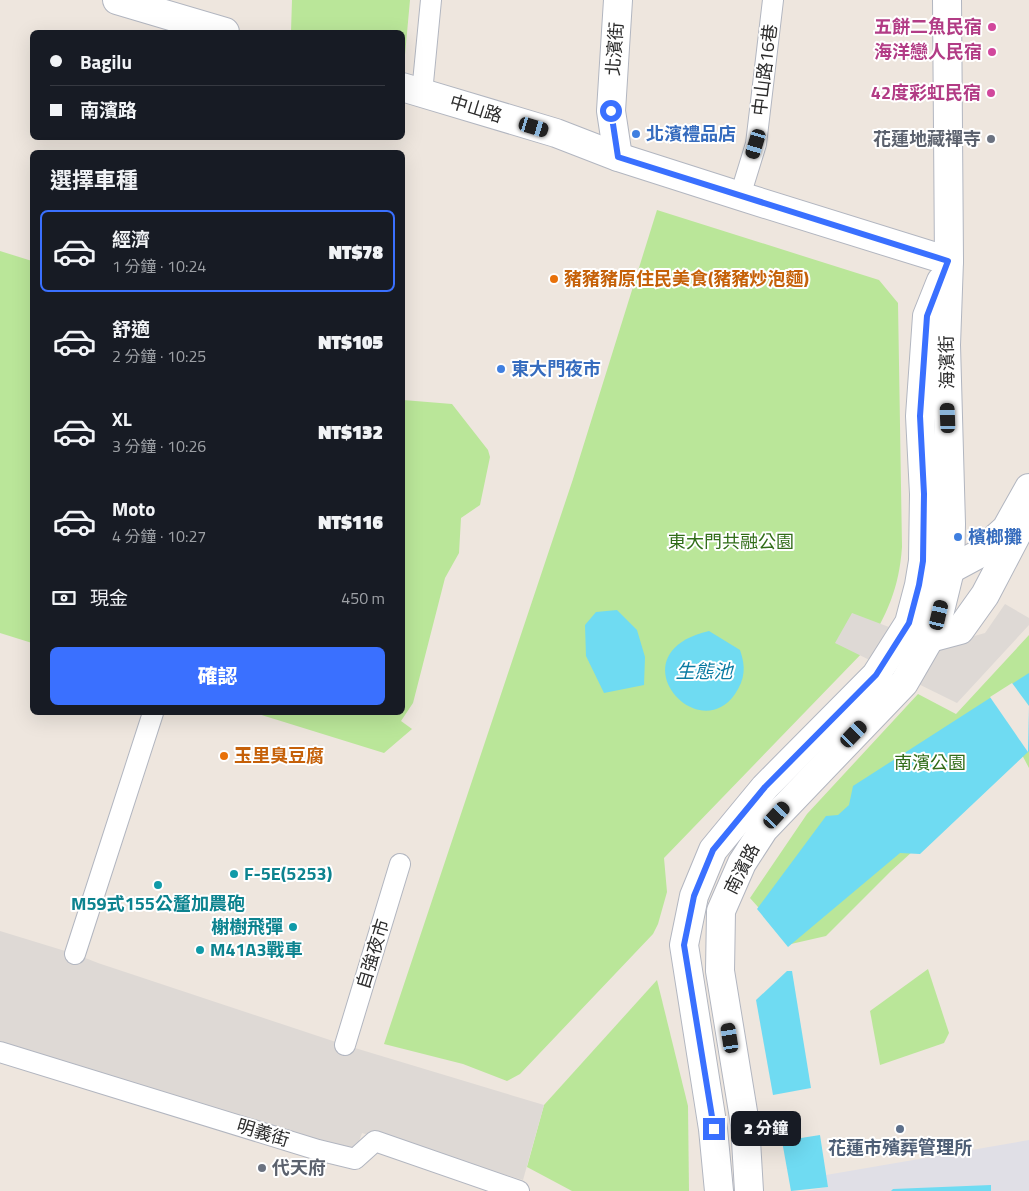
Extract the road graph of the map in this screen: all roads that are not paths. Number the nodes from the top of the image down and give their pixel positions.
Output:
1 (117, 0) edge
2 (431, 0) edge
3 (618, 0) edge
4 (773, 0) edge
5 (947, 0) edge
6 (218, 30) edge
7 (412, 90) edge
8 (618, 157) junction
9 (740, 196) junction
10 (948, 261) junction
11 (1029, 488) edge
12 (1029, 511) edge
13 (950, 561) junction
14 (919, 585) junction
15 (930, 638) junction
16 (152, 715) edge
17 (400, 864) dead end
18 (74, 954) dead end
19 (345, 1045) dead end
20 (0, 1052) edge
21 (519, 1191) edge
22 (719, 1191) edge
23 (749, 1191) edge

1 - 6 main road
2 - 7 street
3 - 8 main road, 北濱街
4 - 9 street, 中山路16巷
5 - 10 main road, 海濱街
7 - 8 main road, 中山路
8 - 9 main road, 中山路
9 - 10 main road, 中山路
10 - 13 main road, 海濱街
10 - 14 main road, 海濱街
11 - 13 main road
12 - 15 main road
13 - 14 main road
13 - 15 main road, 南濱路
14 - 22 main road, 南濱路
15 - 23 main road, 南濱路
16 - 18 street
17 - 19 street, 自強夜市
20 - 21 street, 明義街

